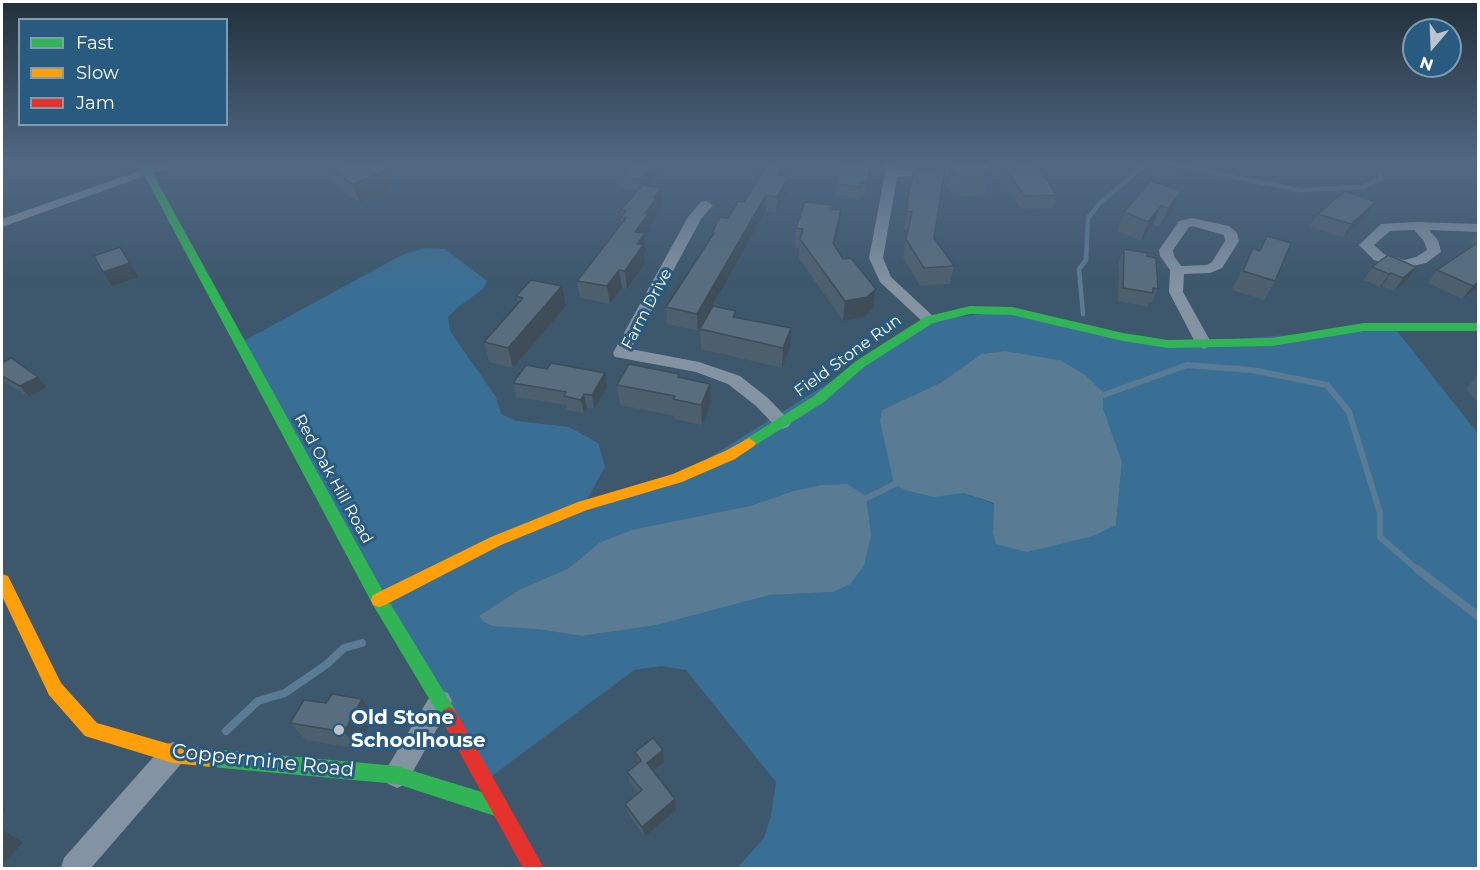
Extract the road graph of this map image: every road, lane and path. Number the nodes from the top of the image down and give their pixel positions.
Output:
1 (706, 205) dead end
2 (48, 206) edge
3 (164, 206) edge
4 (884, 206) edge
5 (2, 223) edge
6 (1417, 226) dead end
7 (1479, 228) edge
8 (1177, 270) dead end
9 (929, 320) junction
10 (1479, 327) edge
11 (1204, 344) junction
12 (782, 423) junction
13 (2, 581) edge
14 (379, 600) junction
15 (440, 701) junction
16 (173, 754) junction
17 (397, 775) junction
18 (498, 807) junction
19 (74, 868) edge
20 (534, 868) edge

1 - 12 street, Farm Drive
2 - 5 street
3 - 14 street, Red Oak Hill Road
4 - 9 street
6 - 7 street
8 - 11 street
9 - 11 street, Field Stone Run
9 - 12 street, Field Stone Run
10 - 11 street, Field Stone Run
12 - 14 street, Field Stone Run
13 - 16 street, Coppermine Road
14 - 15 street, Red Oak Hill Road
15 - 17 street
15 - 18 street, Red Oak Hill Road
16 - 17 street, Coppermine Road
16 - 19 street
17 - 18 street, Coppermine Road
18 - 20 street

